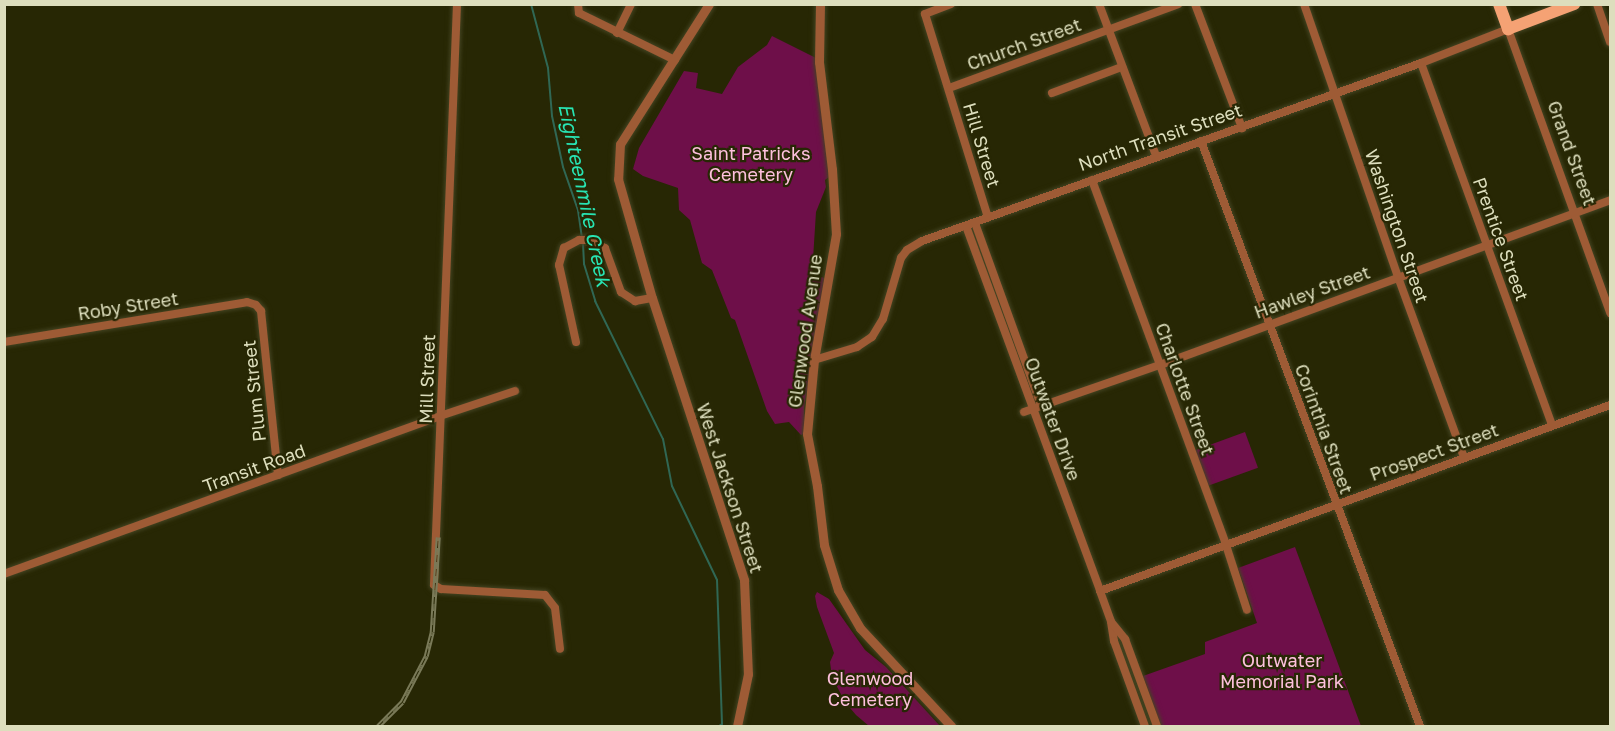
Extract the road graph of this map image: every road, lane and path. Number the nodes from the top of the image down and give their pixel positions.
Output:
1 (458, 4) edge
2 (631, 4) edge
3 (709, 4) edge
4 (820, 4) edge
5 (951, 4) edge
6 (1099, 4) edge
7 (1178, 4) edge
8 (1195, 4) edge
9 (1304, 4) edge
10 (1500, 4) edge
11 (1574, 4) edge
12 (1597, 4) edge
13 (578, 9) edge
14 (1108, 29) junction
15 (1508, 29) junction
16 (617, 33) junction
17 (1611, 42) edge
18 (675, 60) junction
19 (1421, 63) junction
20 (1122, 67) junction
21 (949, 88) junction
22 (1052, 93) dead end
23 (1334, 93) junction
24 (1242, 128) junction
25 (1201, 141) junction
26 (1156, 156) junction
27 (1092, 180) junction
28 (1611, 200) edge
29 (1574, 213) junction
30 (988, 217) junction
31 (975, 223) junction
32 (966, 226) junction
33 (1488, 245) junction
34 (1398, 277) junction
35 (652, 298) junction
36 (256, 305) joint
37 (1611, 313) edge
38 (1270, 324) junction
39 (4, 342) edge
40 (576, 342) dead end
41 (814, 360) junction
42 (1160, 365) junction
43 (515, 391) dead end
44 (1041, 405) junction
45 (1611, 405) edge
46 (1028, 410) junction
47 (440, 416) junction
48 (1552, 425) junction
49 (1464, 457) junction
50 (278, 475) junction
51 (1336, 504) junction
52 (1226, 545) junction
53 (4, 574) edge
54 (1100, 591) junction
55 (1247, 610) dead end
56 (1111, 622) junction
57 (560, 649) dead end
58 (736, 726) edge
59 (951, 726) edge
60 (1145, 726) edge
61 (1157, 726) edge
62 (1420, 726) edge

1 - 47 street, Mill Street
2 - 16 street
3 - 18 street, West Jackson Street
4 - 41 street, Glenwood Avenue
5 - 21 street, Hill Street
6 - 14 street
7 - 14 street, Church Street
8 - 24 street
9 - 23 street, Washington Street
10 - 15 main road, Grand Street
11 - 15 main road, North Transit Street
12 - 17 street
13 - 16 street
14 - 20 street
14 - 21 street, Church Street
15 - 19 street, North Transit Street
15 - 29 street, Grand Street
16 - 18 street
18 - 35 street, West Jackson Street
19 - 23 street, North Transit Street
19 - 33 street, Prentice Street
20 - 22 street
20 - 26 street
21 - 30 street, Hill Street
23 - 24 street, North Transit Street
23 - 34 street, Washington Street
24 - 25 street, North Transit Street
25 - 26 street, North Transit Street
25 - 38 street, Corinthia Street
26 - 27 street, North Transit Street
27 - 30 street, North Transit Street
27 - 42 street, Charlotte Street
28 - 29 street, Hawley Street
29 - 33 street, Hawley Street
29 - 37 street, Grand Street
30 - 31 street, North Transit Street
31 - 32 street, North Transit Street
31 - 44 street, Outwater Drive
32 - 41 street, North Transit Street
32 - 46 street, Outwater Drive
33 - 34 street, Hawley Street
33 - 48 street, Prentice Street
34 - 38 street, Hawley Street
34 - 49 street, Washington Street
35 - 40 street
35 - 58 street, West Jackson Street
36 - 39 street, Roby Street
36 - 50 street, Plum Street
38 - 42 street, Hawley Street
38 - 51 street, Corinthia Street
41 - 59 street, Glenwood Avenue
42 - 44 street, Hawley Street
42 - 52 street, Charlotte Street
43 - 47 street, Transit Road
44 - 46 street, Hawley Street
45 - 48 street, Prospect Street
46 - 54 street, Outwater Drive
47 - 50 street, Transit Road
47 - 57 street, Mill Street
48 - 49 street, Prospect Street
49 - 51 street, Prospect Street
50 - 53 street, Transit Road
51 - 52 street, Prospect Street
51 - 62 street, Corinthia Street
52 - 54 street, Prospect Street
52 - 55 street, Charlotte Street
54 - 56 street, Outwater Drive
56 - 60 street, Outwater Drive
56 - 61 street, Outwater Drive

